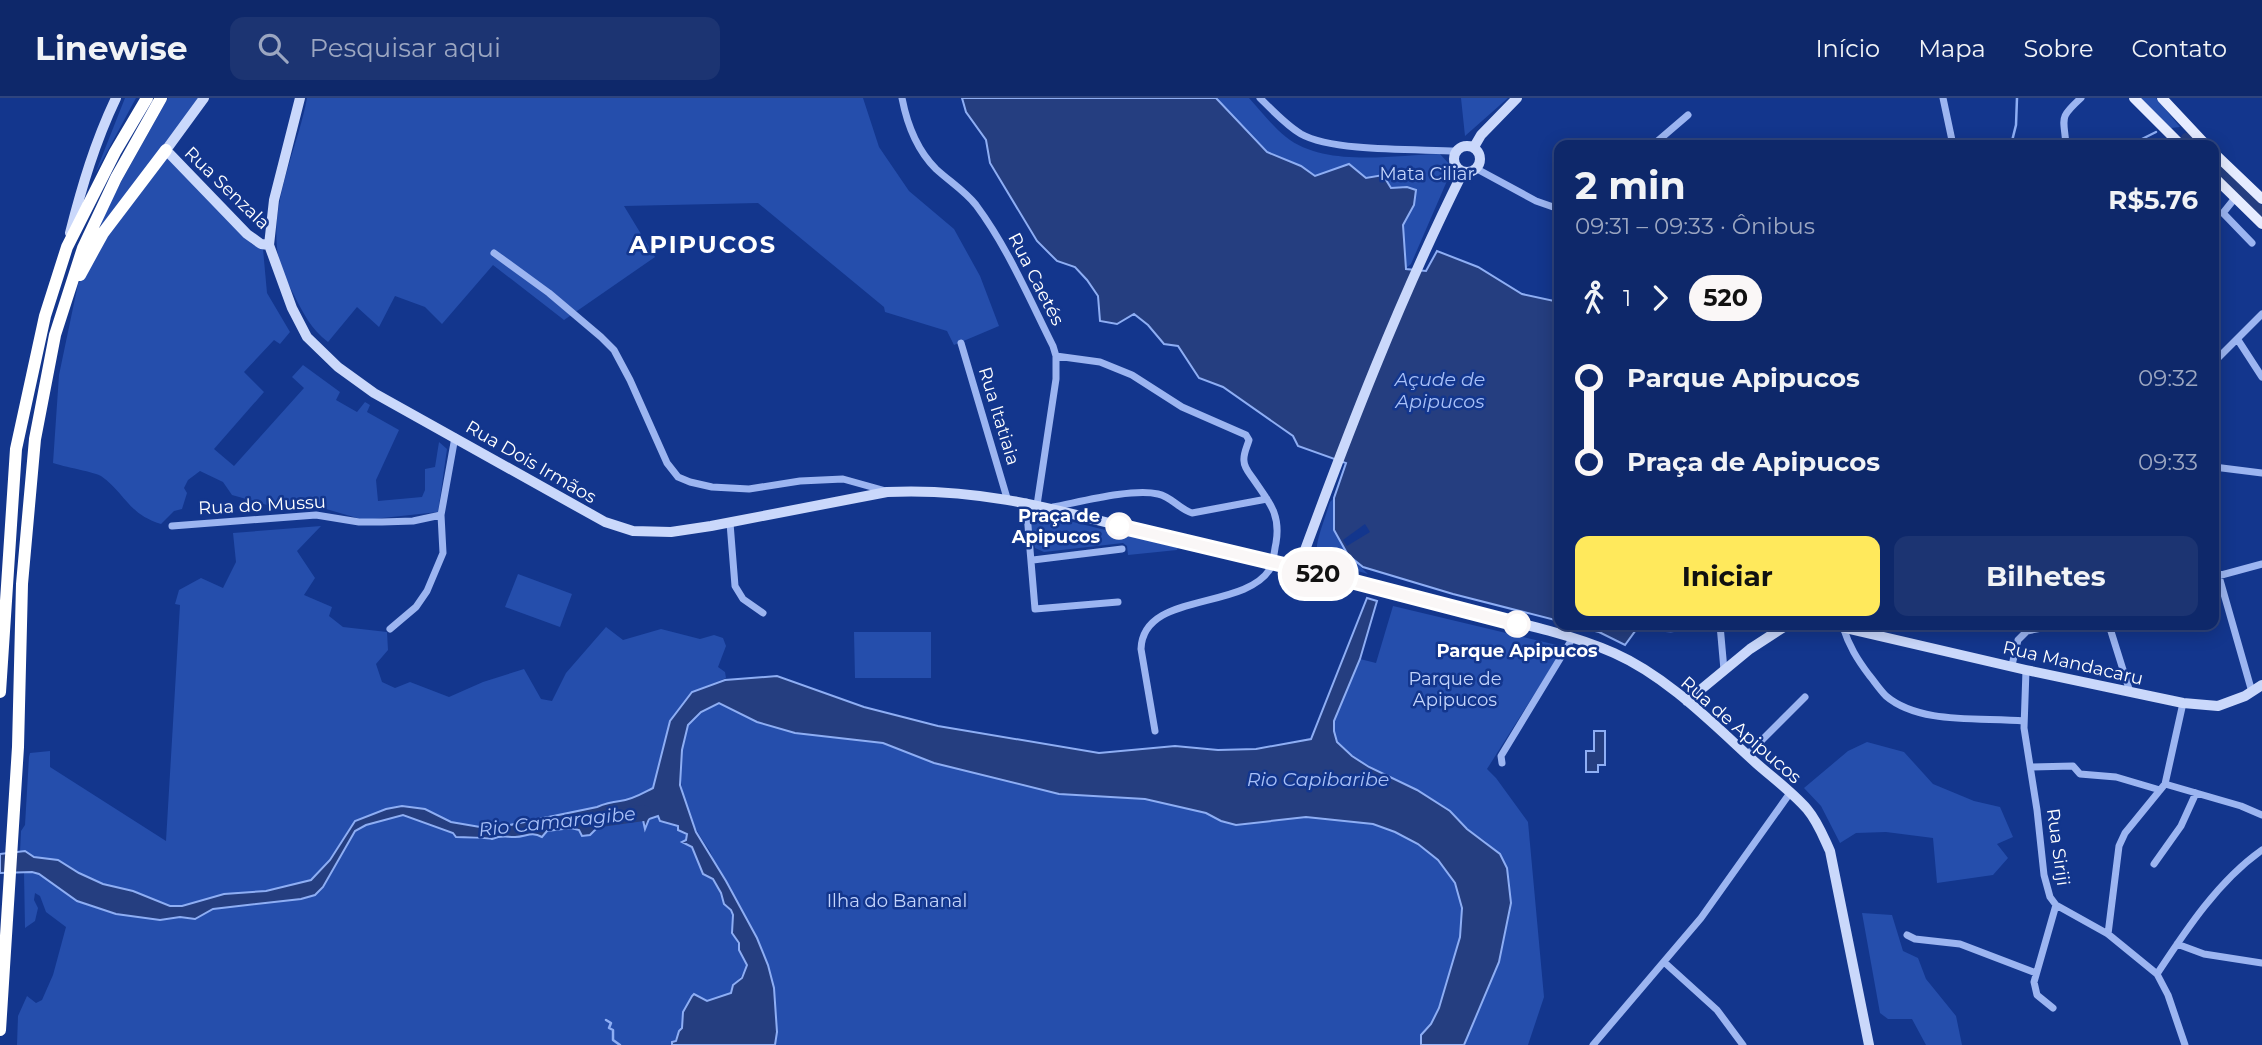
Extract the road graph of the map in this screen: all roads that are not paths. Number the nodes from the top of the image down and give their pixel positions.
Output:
1 (116, 98) edge
2 (147, 98) edge
3 (161, 98) edge
4 (204, 98) edge
5 (300, 98) edge
6 (902, 98) edge
7 (1260, 98) edge
8 (1517, 98) edge
9 (1943, 98) edge
10 (2081, 98) edge
11 (2134, 98) edge
12 (2162, 98) edge
13 (1688, 115) dead end
14 (1659, 140) edge
15 (1952, 140) edge
16 (2065, 140) edge
17 (2176, 140) edge
18 (2201, 140) edge
19 (1474, 148) junction
20 (166, 150) junction
21 (1456, 151) junction
22 (2219, 158) edge
23 (1477, 169) junction
24 (1463, 172) junction
25 (2219, 182) edge
26 (2235, 198) junction
27 (2262, 199) edge
28 (1554, 207) edge
29 (2262, 225) edge
30 (2252, 243) dead end
31 (270, 245) junction
32 (67, 247) junction
33 (494, 253) dead end
34 (66, 299) junction
35 (2262, 314) edge
36 (2238, 340) junction
37 (961, 343) dead end
38 (1056, 356) junction
39 (2219, 357) edge
40 (2262, 377) edge
41 (455, 438) junction
42 (2219, 468) edge
43 (2262, 473) edge
44 (887, 492) junction
45 (1011, 499) junction
46 (1268, 499) junction
47 (1032, 503) junction
48 (1052, 507) junction
49 (441, 515) junction
50 (730, 523) junction
51 (172, 526) dead end
52 (1122, 549) dead end
53 (1033, 560) junction
54 (1272, 563) junction
55 (2262, 564) edge
56 (1298, 569) junction
57 (2219, 576) edge
58 (2219, 584) edge
59 (1118, 602) dead end
60 (764, 612) dead end
61 (390, 629) dead end
62 (1720, 630) edge
63 (1780, 630) edge
64 (1841, 630) edge
65 (1860, 630) edge
66 (2025, 630) edge
67 (2111, 630) edge
68 (1573, 639) junction
69 (2012, 665) junction
70 (1724, 670) junction
71 (2026, 670) junction
72 (2262, 685) edge
73 (0, 692) edge
74 (2130, 692) junction
75 (2252, 692) junction
76 (1805, 697) dead end
77 (1687, 701) junction
78 (2183, 703) junction
79 (2024, 721) junction
80 (1155, 731) dead end
81 (1747, 755) junction
82 (1502, 763) dead end
83 (2031, 767) junction
84 (2163, 787) junction
85 (1790, 793) junction
86 (2196, 793) junction
87 (2262, 815) edge
88 (2262, 850) edge
89 (2154, 864) dead end
90 (2056, 905) junction
91 (2108, 934) junction
92 (1907, 935) dead end
93 (2176, 944) junction
94 (1664, 962) junction
95 (2262, 963) edge
96 (2036, 973) junction
97 (2157, 974) junction
98 (2053, 1008) dead end
99 (0, 1030) edge
100 (1594, 1044) edge
101 (1743, 1045) edge
102 (1869, 1045) edge
103 (2185, 1045) edge

1 - 32 main road
2 - 32 highway
3 - 34 highway
4 - 20 main road
5 - 31 main road, Rua Dois Irmãos
6 - 38 street, Rua Caetés
7 - 21 street
8 - 19 main road
9 - 15 street
10 - 16 street
11 - 17 main road
12 - 18 main road
13 - 14 street
19 - 21 main road
19 - 23 main road
20 - 31 main road, Rua Senzala
20 - 34 highway
21 - 24 main road
22 - 27 main road
23 - 24 main road
23 - 28 street
24 - 56 main road
25 - 26 main road
26 - 29 main road
26 - 30 street
31 - 41 main road, Rua Dois Irmãos
32 - 73 highway
33 - 44 street
34 - 99 highway
35 - 36 street
36 - 39 street
36 - 40 street
37 - 45 street, Rua Itatiaia
38 - 46 street
38 - 47 street, Rua Caetés
41 - 49 street
41 - 50 main road, Rua Dois Irmãos
42 - 43 street
44 - 45 main road, Rua Dois Irmãos
44 - 50 main road, Rua Dois Irmãos
45 - 47 main road, Rua de Apipucos
46 - 48 street
46 - 54 street
47 - 48 main road, Rua de Apipucos
47 - 53 street, Rua Caetés
48 - 54 main road, Rua de Apipucos
49 - 51 street, Rua do Mussu
49 - 61 street
50 - 60 street
52 - 53 street
53 - 59 street, Rua Caetés
54 - 56 main road, Rua de Apipucos
54 - 80 street
55 - 57 street
56 - 68 main road, Rua de Apipucos
58 - 75 street
62 - 70 street
63 - 70 main road
64 - 79 street
65 - 69 main road, Rua Mandacaru
66 - 69 street
67 - 74 street
68 - 77 main road, Rua de Apipucos
68 - 82 street
69 - 71 main road, Rua Mandacaru
70 - 77 main road
71 - 74 main road, Rua Mandacaru
71 - 79 street, Rua Siriji
72 - 75 main road, Rua Mandacaru
74 - 78 main road, Rua Mandacaru
75 - 78 main road, Rua Mandacaru
76 - 81 street
77 - 81 main road, Rua de Apipucos
78 - 84 street
79 - 83 street, Rua Siriji
81 - 85 main road, Rua de Apipucos
83 - 84 street
83 - 90 street, Rua Siriji
84 - 86 street
84 - 91 street
85 - 94 street
85 - 102 main road, Rua de Apipucos
86 - 87 street
86 - 89 street
88 - 93 street
90 - 91 street, Rua Siriji
90 - 96 street
91 - 97 street, Rua Siriji
92 - 96 street
93 - 95 street
93 - 97 street
94 - 100 street
94 - 101 street
96 - 98 street
97 - 103 street

